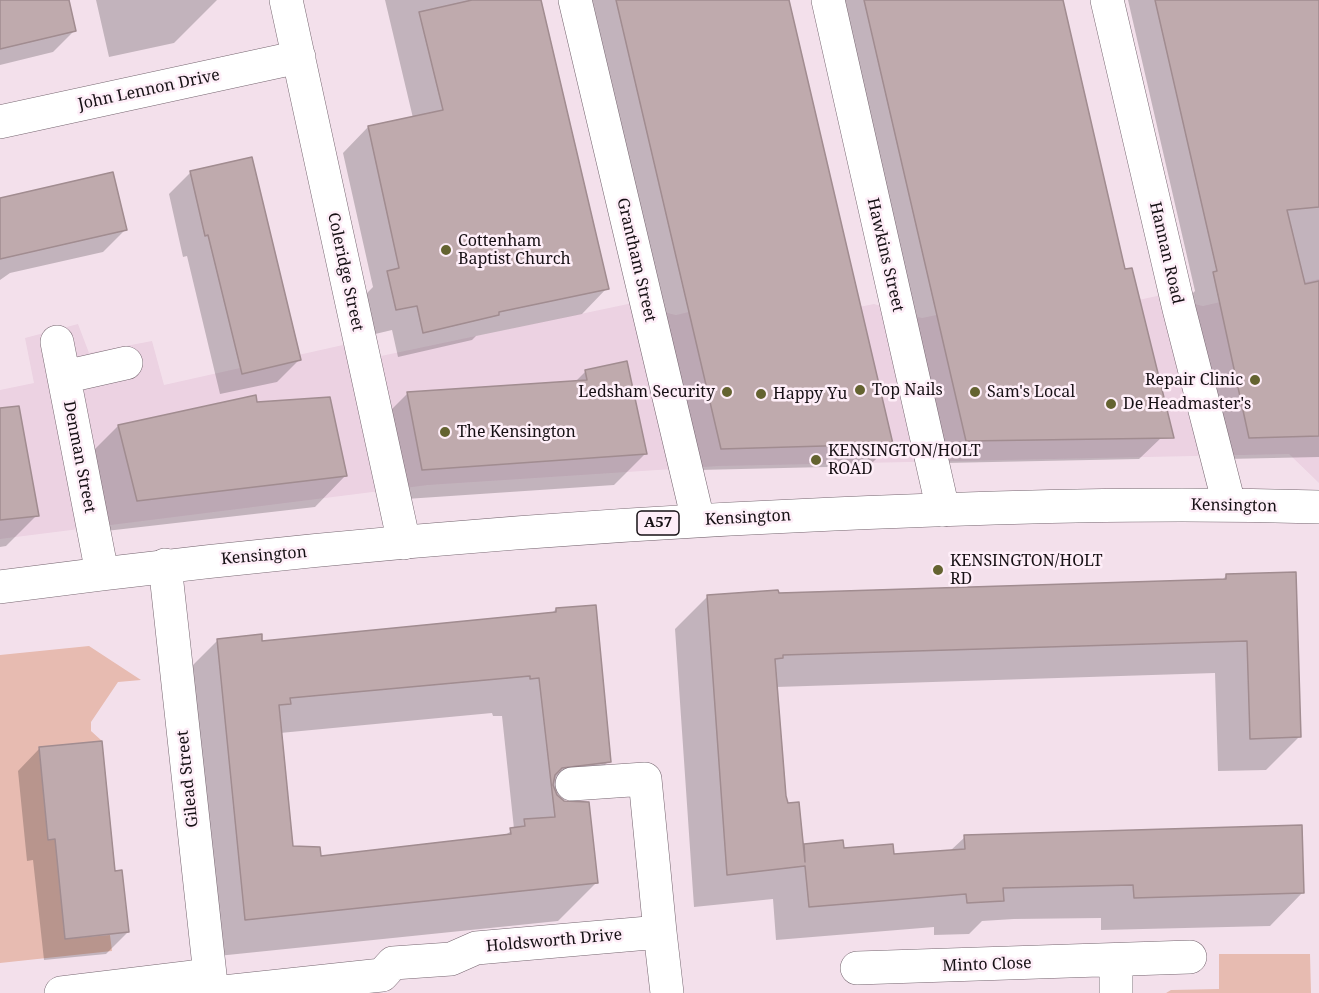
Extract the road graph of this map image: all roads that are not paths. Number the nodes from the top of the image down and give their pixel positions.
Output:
1 (286, 0) edge
2 (575, 0) edge
3 (828, 0) edge
4 (1107, 0) edge
5 (298, 57) junction
6 (0, 122) edge
7 (57, 342) dead end
8 (126, 363) dead end
9 (64, 377) junction
10 (1229, 504) junction
11 (1319, 507) edge
12 (942, 510) junction
13 (698, 520) junction
14 (404, 543) junction
15 (165, 565) junction
16 (102, 573) junction
17 (0, 586) edge
18 (572, 784) dead end
19 (660, 932) junction
20 (1190, 957) dead end
21 (857, 968) dead end
22 (1116, 977) edge
23 (212, 987) edge
24 (61, 993) edge
25 (667, 993) edge

1 - 5 street, Coleridge Street
2 - 13 street, Grantham Street
3 - 12 street, Hawkins Street
4 - 10 street, Hannan Road
5 - 6 street, John Lennon Drive
5 - 14 street, Coleridge Street
7 - 9 street, Denman Street
8 - 9 street
9 - 16 street, Denman Street
10 - 11 street, Kensington / A57
10 - 12 street, Kensington / A57
12 - 13 street, Kensington / A57
13 - 14 street, Kensington / A57
14 - 15 street, Kensington / A57
15 - 16 street, Kensington / A57
15 - 23 street, Gilead Street
16 - 17 street, Kensington / A57
18 - 19 street
19 - 23 street, Holdsworth Drive
19 - 25 street
20 - 22 street, Minto Close
21 - 22 street, Minto Close
23 - 24 street, Holdsworth Drive

